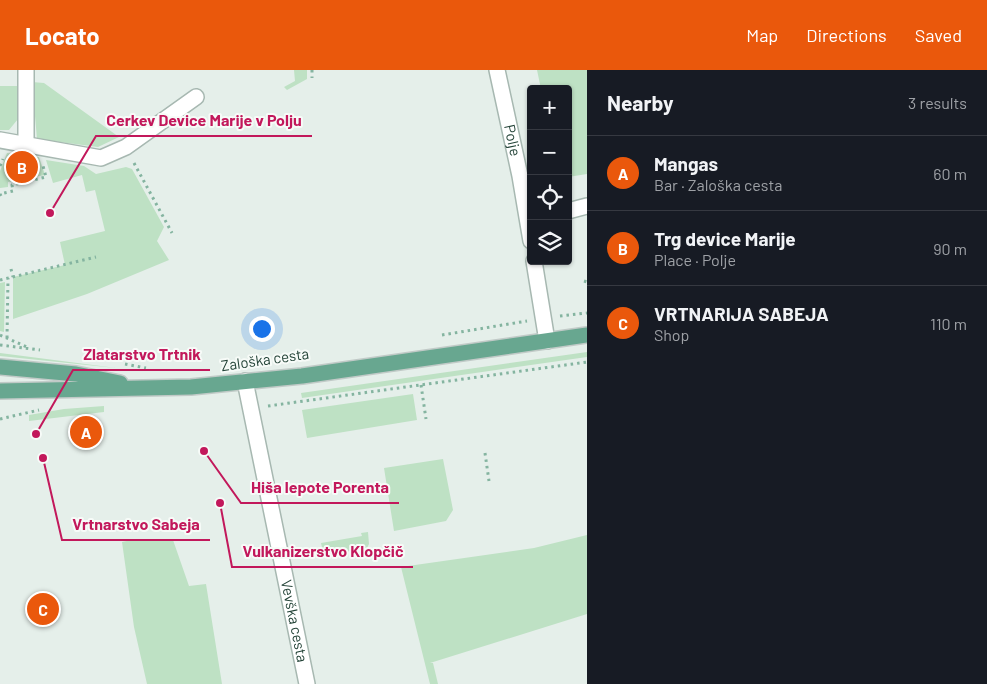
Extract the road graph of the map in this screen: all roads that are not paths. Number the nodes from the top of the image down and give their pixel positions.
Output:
1 (26, 70) edge
2 (497, 70) edge
3 (196, 97) dead end
4 (0, 140) edge
5 (32, 147) junction
6 (587, 206) edge
7 (572, 210) edge
8 (527, 220) edge
9 (535, 265) edge
10 (587, 335) edge
11 (547, 341) junction
12 (0, 367) edge
13 (245, 381) junction
14 (148, 389) junction
15 (0, 391) edge
16 (307, 684) edge

1 - 5 street
2 - 8 street, Polje
3 - 5 street
4 - 5 street
6 - 7 street
9 - 11 street
10 - 11 main road, Zaloška cesta
11 - 13 main road, Zaloška cesta
12 - 14 main road, Zaloška cesta
13 - 14 main road, Zaloška cesta
13 - 16 street, Vevška cesta
14 - 15 main road, Zaloška cesta

